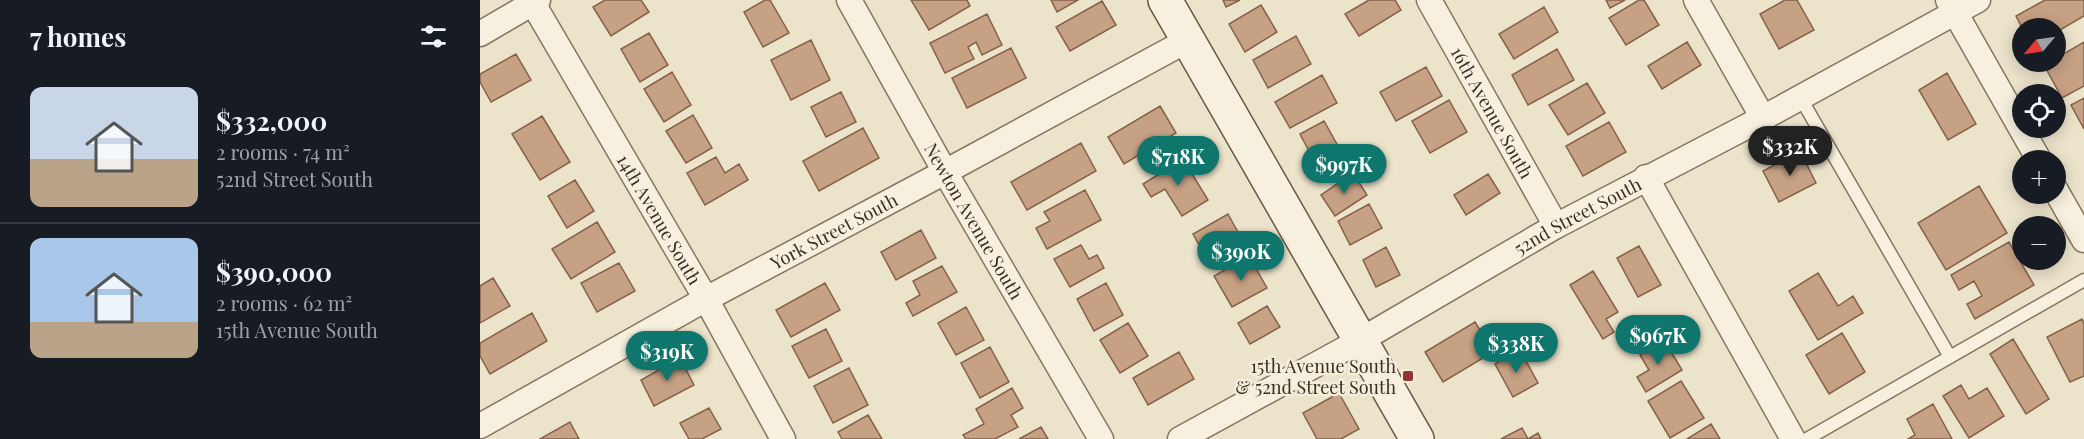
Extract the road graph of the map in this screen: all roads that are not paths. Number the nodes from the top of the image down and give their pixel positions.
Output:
1 (849, 0) edge
2 (1165, 0) edge
3 (1429, 0) edge
4 (1696, 0) edge
5 (1978, 0) edge
6 (534, 1) edge
7 (1952, 7) edge
8 (480, 34) edge
9 (1188, 40) junction
10 (1800, 97) junction
11 (1763, 118) junction
12 (2033, 150) edge
13 (945, 172) junction
14 (1646, 177) junction
15 (2064, 204) edge
16 (1556, 226) junction
17 (2084, 240) edge
18 (2084, 280) edge
19 (706, 299) junction
20 (1361, 340) junction
21 (1950, 357) junction
22 (480, 426) edge
23 (783, 439) edge
24 (1101, 439) edge
25 (1180, 439) edge
26 (1417, 439) edge
27 (1793, 439) edge
28 (1807, 439) edge

1 - 13 street, Newton Avenue South
2 - 9 street
3 - 16 street, 16th Avenue South
4 - 11 street
5 - 7 street, 52nd Street South
6 - 8 street
6 - 19 street, 14th Avenue South
7 - 10 street, 52nd Street South
7 - 12 street
9 - 13 street, York Street South
9 - 20 street
10 - 11 street, 52nd Street South
10 - 21 lane
11 - 14 street, 52nd Street South
13 - 19 street, York Street South
13 - 24 street, Newton Avenue South
14 - 16 street, 52nd Street South
14 - 27 street
15 - 17 street
16 - 20 street, 52nd Street South
18 - 21 lane
19 - 22 street, York Street South
19 - 23 street, 14th Avenue South
20 - 25 street, 52nd Street South
20 - 26 street
21 - 28 lane

